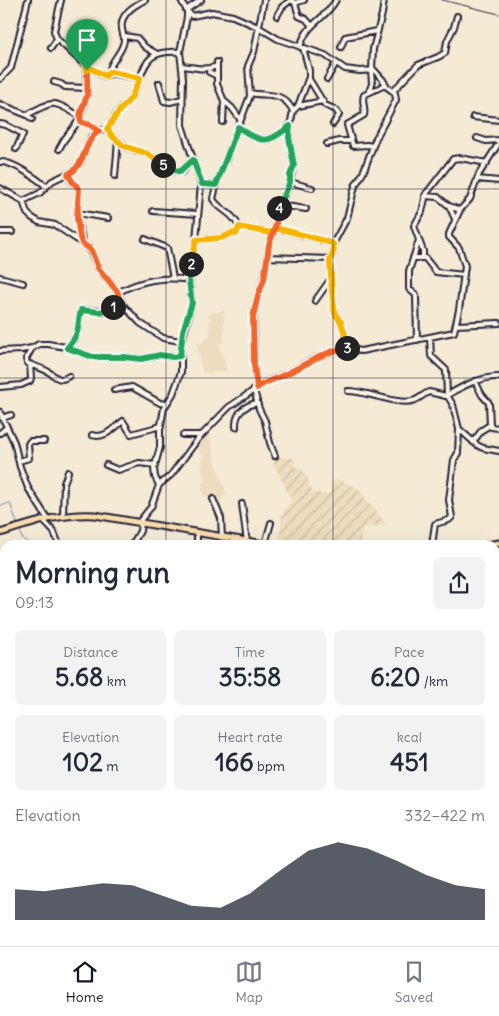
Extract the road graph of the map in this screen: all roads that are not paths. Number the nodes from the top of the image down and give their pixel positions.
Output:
1 (28, 0) edge
2 (61, 0) edge
3 (144, 0) edge
4 (181, 0) edge
5 (201, 0) edge
6 (264, 0) edge
7 (291, 0) edge
8 (304, 0) edge
9 (336, 0) edge
10 (384, 0) edge
11 (295, 3) junction
12 (186, 11) junction
13 (277, 16) dead end
14 (457, 16) dead end
15 (312, 26) junction
16 (258, 27) junction
17 (377, 31) junction
18 (124, 36) junction
19 (57, 39) junction
20 (341, 47) dead end
21 (51, 48) dead end
22 (301, 48) junction
23 (180, 52) junction
24 (157, 54) junction
25 (336, 63) junction
26 (86, 66) junction
27 (182, 66) junction
28 (371, 70) junction
29 (109, 72) junction
30 (209, 72) dead end
31 (216, 76) junction
32 (140, 78) junction
33 (0, 79) edge
34 (309, 79) junction
35 (328, 79) dead end
36 (54, 82) dead end
37 (159, 83) dead end
38 (385, 85) junction
39 (86, 88) junction
40 (394, 90) junction
41 (368, 92) junction
42 (250, 94) junction
43 (182, 99) junction
44 (224, 101) junction
45 (323, 101) junction
46 (0, 104) edge
47 (298, 106) junction
48 (293, 112) junction
49 (26, 115) junction
50 (80, 117) junction
51 (473, 117) dead end
52 (32, 119) dead end
53 (240, 119) junction
54 (499, 120) edge
55 (223, 122) dead end
56 (332, 124) dead end
57 (2, 125) edge
58 (290, 126) junction
59 (238, 127) junction
60 (107, 129) junction
61 (99, 131) junction
62 (0, 132) edge
63 (477, 138) dead end
64 (118, 141) junction
65 (351, 141) junction
66 (499, 141) edge
67 (327, 144) dead end
68 (373, 146) junction
69 (16, 149) dead end
70 (59, 149) dead end
71 (193, 160) junction
72 (0, 162) edge
73 (487, 163) junction
74 (68, 174) junction
75 (115, 176) dead end
76 (477, 179) junction
77 (499, 181) edge
78 (290, 182) junction
79 (202, 184) junction
80 (216, 185) junction
81 (46, 186) junction
82 (0, 188) edge
83 (312, 188) dead end
84 (425, 196) junction
85 (23, 201) junction
86 (279, 205) junction
87 (449, 206) junction
88 (306, 208) dead end
89 (460, 210) junction
90 (153, 211) dead end
91 (77, 213) junction
92 (198, 214) junction
93 (108, 218) dead end
94 (455, 219) junction
95 (239, 227) junction
96 (275, 228) junction
97 (0, 232) edge
98 (12, 232) dead end
99 (272, 233) junction
100 (145, 239) dead end
101 (196, 240) junction
102 (419, 240) junction
103 (82, 243) junction
104 (333, 244) junction
105 (267, 257) junction
106 (423, 257) junction
107 (413, 258) junction
108 (331, 259) junction
109 (464, 275) junction
110 (0, 277) edge
111 (173, 278) junction
112 (189, 280) junction
113 (330, 280) junction
114 (23, 283) dead end
115 (117, 293) junction
116 (315, 301) dead end
117 (121, 303) junction
118 (499, 323) edge
119 (456, 326) junction
120 (430, 337) junction
121 (417, 340) junction
122 (181, 341) junction
123 (32, 348) junction
124 (67, 348) junction
125 (349, 348) junction
126 (0, 351) edge
127 (180, 356) junction
128 (30, 364) junction
129 (69, 376) dead end
130 (499, 377) edge
131 (475, 381) junction
132 (0, 387) edge
133 (256, 389) junction
134 (114, 390) dead end
135 (348, 391) dead end
136 (448, 395) junction
137 (257, 403) junction
138 (166, 404) junction
139 (0, 412) edge
140 (11, 416) dead end
141 (2, 418) junction
142 (490, 425) junction
143 (161, 426) junction
144 (7, 427) junction
145 (236, 427) dead end
146 (499, 428) edge
147 (458, 429) junction
148 (0, 433) edge
149 (92, 435) dead end
150 (183, 435) dead end
151 (201, 435) junction
152 (44, 440) dead end
153 (472, 442) junction
154 (499, 451) edge
155 (275, 456) dead end
156 (18, 461) junction
157 (155, 464) junction
158 (106, 465) dead end
159 (68, 472) dead end
160 (159, 485) junction
161 (213, 499) dead end
162 (242, 504) dead end
163 (63, 516) junction
164 (44, 520) junction
165 (140, 523) junction
166 (271, 523) dead end
167 (197, 533) junction
168 (0, 534) edge
169 (222, 538) junction
170 (57, 540) edge
171 (135, 540) edge
172 (197, 540) edge
173 (234, 540) edge
174 (247, 540) edge
175 (266, 540) edge
176 (433, 540) edge

1 - 33 street
2 - 19 street
3 - 18 street
4 - 12 street
5 - 12 street
6 - 16 street
7 - 11 street
7 - 13 street
8 - 11 street
9 - 15 street
10 - 17 street
11 - 15 street
12 - 16 street
12 - 23 street
14 - 40 street
15 - 22 street
16 - 22 street
16 - 42 street
17 - 20 street
17 - 28 street
18 - 24 street
18 - 29 street
19 - 21 street
19 - 26 street
22 - 25 street
22 - 34 street
23 - 24 street
23 - 27 street
24 - 32 street
25 - 28 street
25 - 35 street
26 - 29 street
26 - 39 street
27 - 31 street
27 - 43 street
28 - 38 street
28 - 41 street
29 - 32 street
30 - 31 street
31 - 44 street
32 - 60 street
34 - 45 street
34 - 47 street
36 - 39 street
37 - 43 street
38 - 40 street
38 - 41 street
39 - 50 street
40 - 68 street
41 - 65 street
42 - 48 street
42 - 53 street
43 - 71 street
44 - 53 street
44 - 55 street
45 - 47 street
45 - 56 street
46 - 49 street
47 - 48 street
48 - 58 street
49 - 50 street
49 - 52 street
50 - 61 street
50 - 70 street
51 - 54 street
53 - 59 street
57 - 62 street
57 - 69 street
58 - 59 street
58 - 78 street
59 - 80 street
60 - 61 street
60 - 64 street
61 - 74 street
63 - 66 street
64 - 71 street
64 - 75 street
65 - 67 street
65 - 68 street
66 - 73 street
68 - 104 street
71 - 79 street
72 - 81 street
73 - 76 street
73 - 84 street
74 - 81 street
74 - 91 street
76 - 77 street
76 - 89 street
78 - 83 street
78 - 86 street
79 - 80 street
79 - 92 street
80 - 95 street
81 - 85 street
82 - 85 street
84 - 87 street
84 - 102 street
85 - 103 street
86 - 88 street
86 - 96 street
87 - 89 street
87 - 94 street
89 - 94 street
90 - 92 street
91 - 93 street
91 - 103 street
92 - 101 street
94 - 109 street
95 - 99 street
95 - 101 street
96 - 99 street
96 - 104 street
97 - 98 street
99 - 105 street
100 - 111 street
101 - 112 street
102 - 106 street
102 - 107 street
103 - 115 street
104 - 108 street
105 - 108 street
105 - 133 street
106 - 107 street
106 - 109 street
107 - 121 street
108 - 113 street
109 - 119 street
110 - 114 street
111 - 112 street
111 - 115 street
112 - 122 street
113 - 116 street
113 - 125 street
115 - 117 street
117 - 122 street
117 - 124 street
118 - 119 street
119 - 120 street
120 - 121 street
120 - 136 street
121 - 125 street
122 - 127 street
123 - 124 street
123 - 126 street
123 - 128 street
124 - 127 street
125 - 133 street
127 - 138 street
128 - 129 street
128 - 132 street
130 - 131 street
131 - 136 street
131 - 142 street
133 - 137 street
133 - 151 street
134 - 138 street
135 - 136 street
136 - 147 street
137 - 145 street
137 - 155 street
138 - 143 street
139 - 141 street
140 - 141 street
141 - 144 street
142 - 146 street
142 - 153 street
143 - 149 street
143 - 157 street
144 - 148 street
144 - 156 street
147 - 153 street
147 - 176 street
150 - 151 street
151 - 160 street
152 - 156 street
153 - 154 street
156 - 164 street
157 - 158 street
157 - 160 street
159 - 163 street
160 - 165 street
161 - 169 street
162 - 174 street
163 - 164 main road
163 - 165 main road
164 - 168 main road
164 - 170 street
165 - 167 main road
165 - 171 street
166 - 175 street
167 - 169 main road
167 - 172 street
169 - 173 main road

